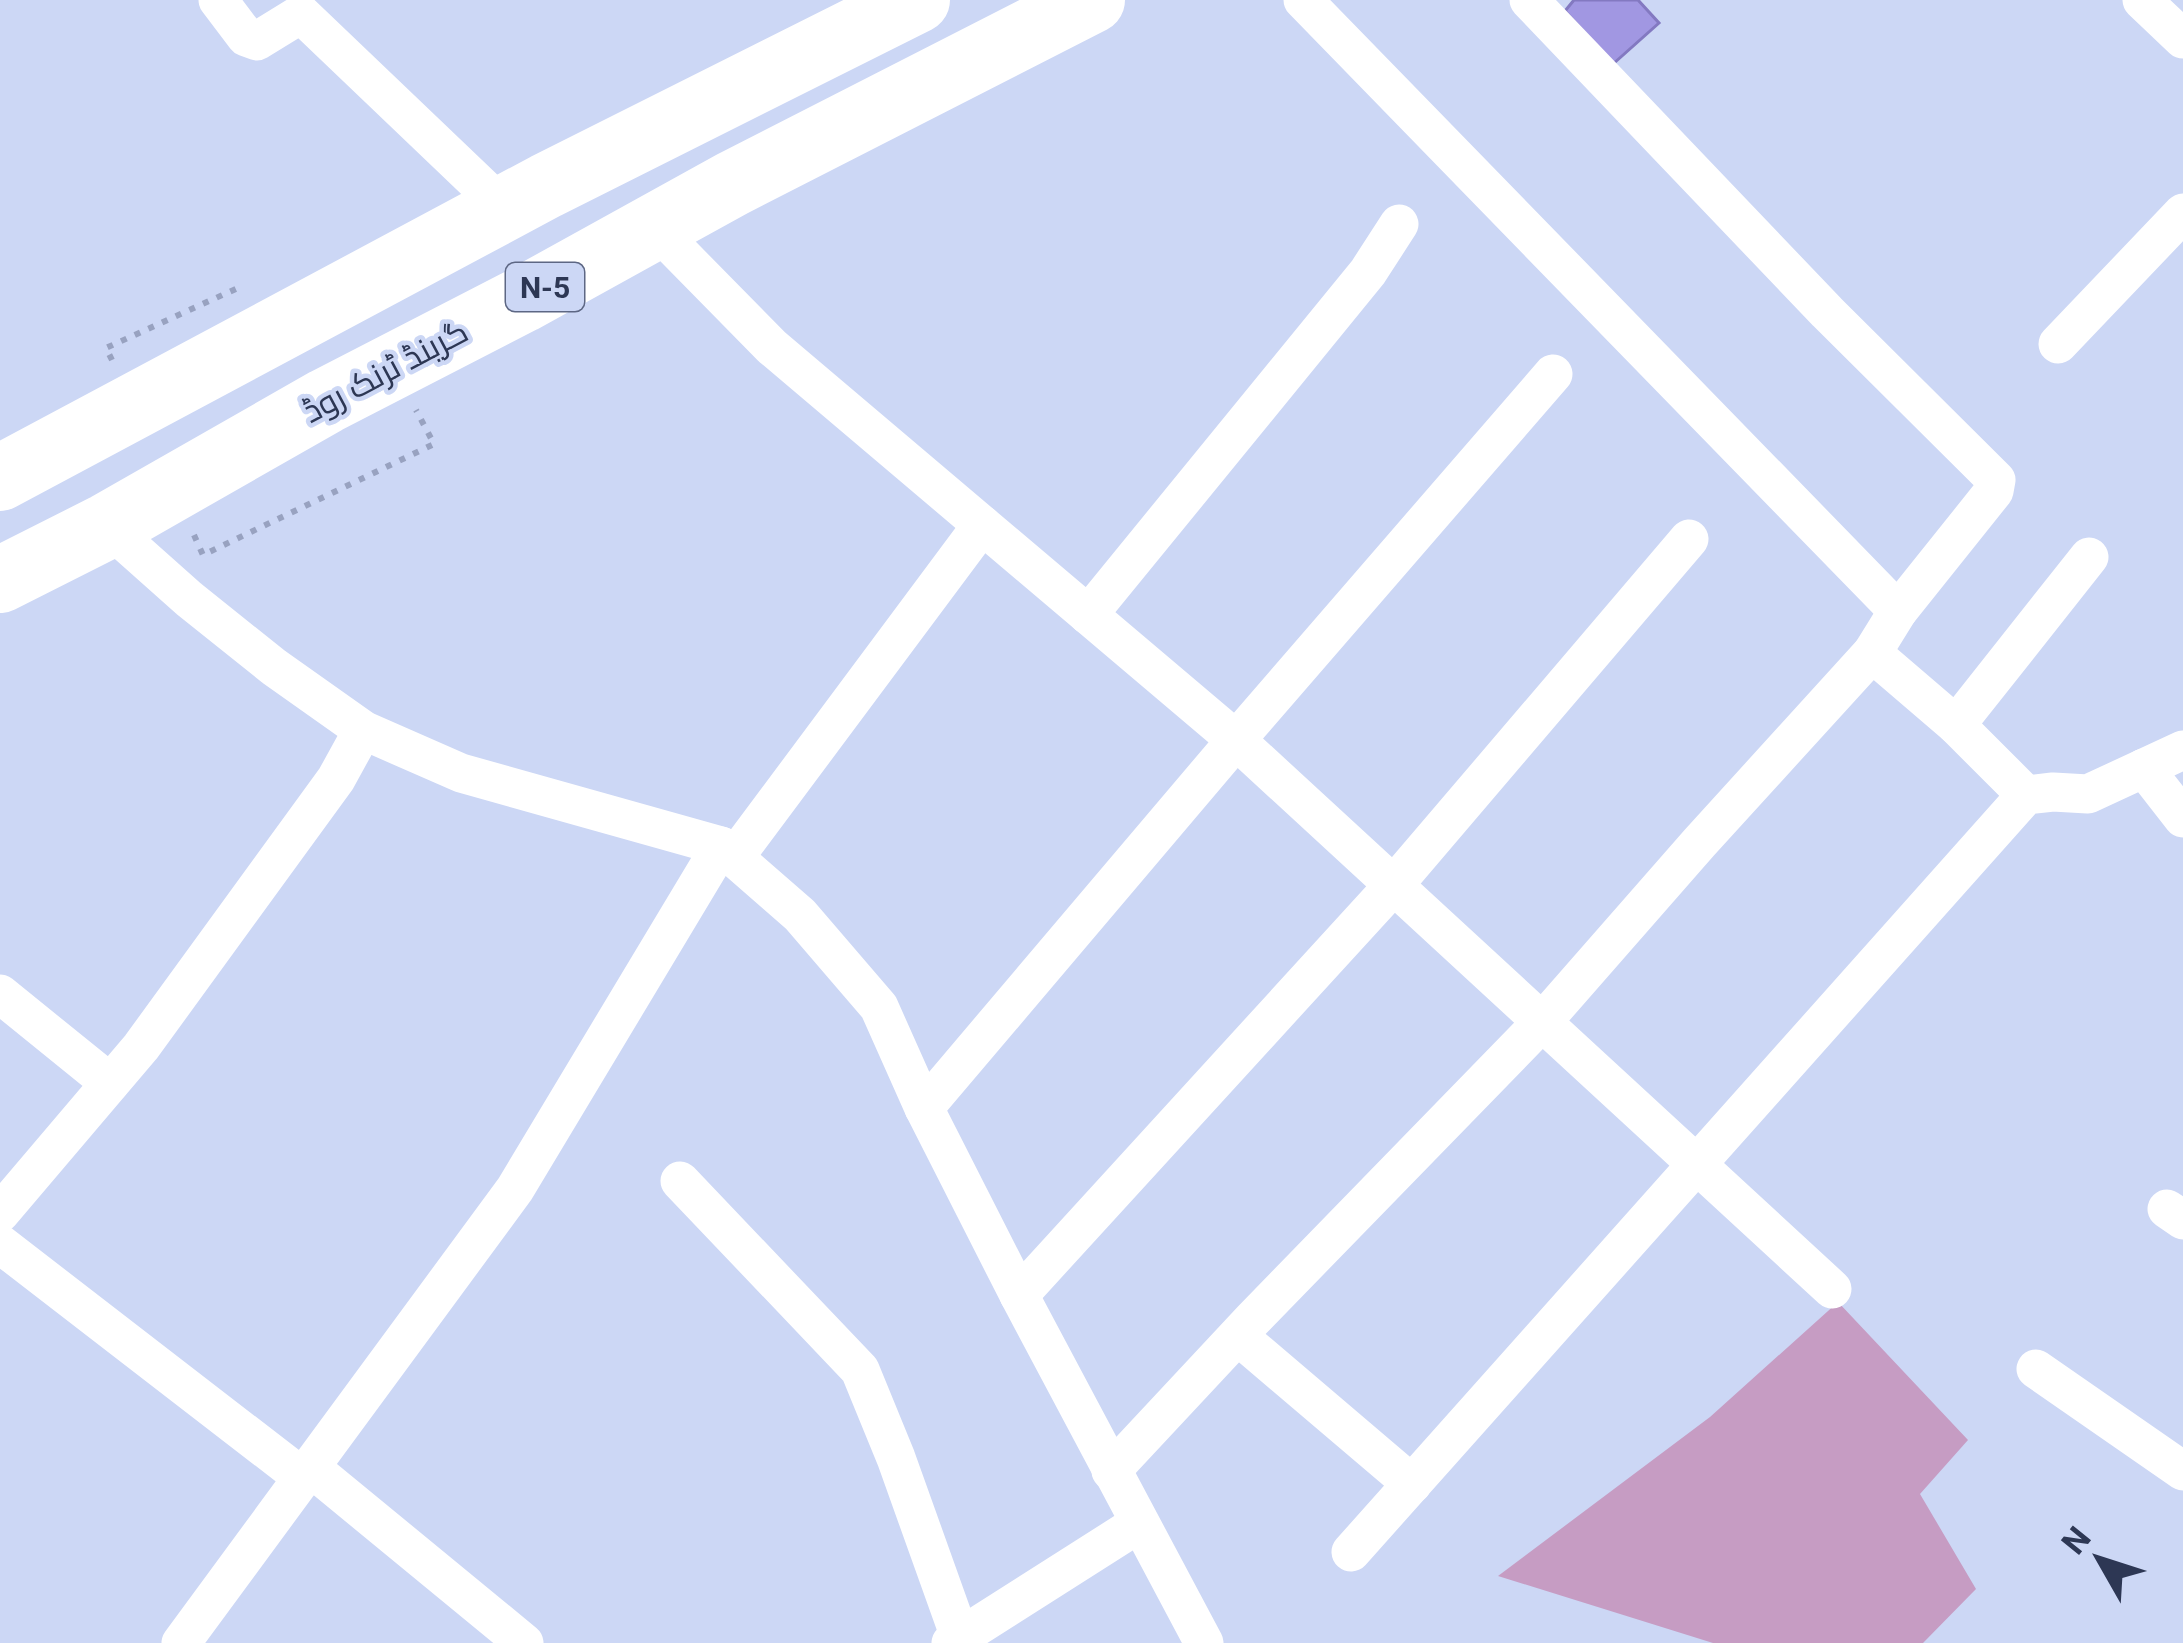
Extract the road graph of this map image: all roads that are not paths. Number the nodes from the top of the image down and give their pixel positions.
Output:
1 (218, 0) edge
2 (917, 0) edge
3 (1092, 0) edge
4 (1304, 0) edge
5 (1529, 0) edge
6 (2142, 0) edge
7 (2183, 39) edge
8 (504, 208) junction
9 (2183, 213) edge
10 (1399, 224) dead end
11 (654, 227) junction
12 (2057, 344) dead end
13 (1553, 374) dead end
14 (0, 478) edge
15 (982, 525) junction
16 (107, 526) junction
17 (1689, 539) dead end
18 (2089, 557) dead end
19 (0, 580) edge
20 (1898, 611) junction
21 (1088, 615) junction
22 (1872, 653) junction
23 (1956, 725) junction
24 (363, 730) junction
25 (1236, 740) junction
26 (2183, 750) edge
27 (2144, 768) junction
28 (2026, 795) junction
29 (2183, 818) edge
30 (728, 852) junction
31 (1393, 886) junction
32 (0, 994) edge
33 (1544, 1021) junction
34 (110, 1082) junction
35 (924, 1108) junction
36 (1697, 1164) junction
37 (680, 1181) dead end
38 (0, 1213) edge
39 (0, 1244) edge
40 (1832, 1289) dead end
41 (1019, 1295) junction
42 (1238, 1336) junction
43 (2036, 1369) dead end
44 (1111, 1471) junction
45 (2183, 1471) edge
46 (306, 1472) junction
47 (1412, 1484) junction
48 (1138, 1524) junction
49 (1351, 1552) dead end
50 (955, 1640) edge
51 (181, 1643) edge
52 (524, 1643) edge
53 (1204, 1643) edge

1 - 8 street
2 - 8 highway, N-5
3 - 11 highway, گرینڈ ٹرنک روڈ / N-5
4 - 20 street
5 - 20 street
6 - 7 street
8 - 14 highway, N-5
9 - 12 street
10 - 21 street
11 - 15 street
11 - 16 highway, گرینڈ ٹرنک روڈ / N-5
13 - 25 street
15 - 21 street
15 - 30 street
16 - 19 highway, گرینڈ ٹرنک روڈ / N-5
16 - 24 street
17 - 31 street
18 - 23 street
20 - 22 street
21 - 25 street
22 - 23 street
22 - 33 street
23 - 28 street
24 - 30 street
24 - 34 street
25 - 31 street
25 - 35 street
26 - 27 street
27 - 28 street
27 - 29 street
28 - 36 street
30 - 35 street
30 - 46 street
31 - 33 street
31 - 41 street
32 - 34 street
33 - 36 street
33 - 42 street
34 - 38 street
35 - 41 street
36 - 40 street
36 - 47 street
37 - 50 street
39 - 46 street
41 - 44 street
42 - 44 street
42 - 47 street
43 - 45 street
44 - 48 street
46 - 51 street
46 - 52 street
47 - 49 street
48 - 50 street
48 - 53 street

